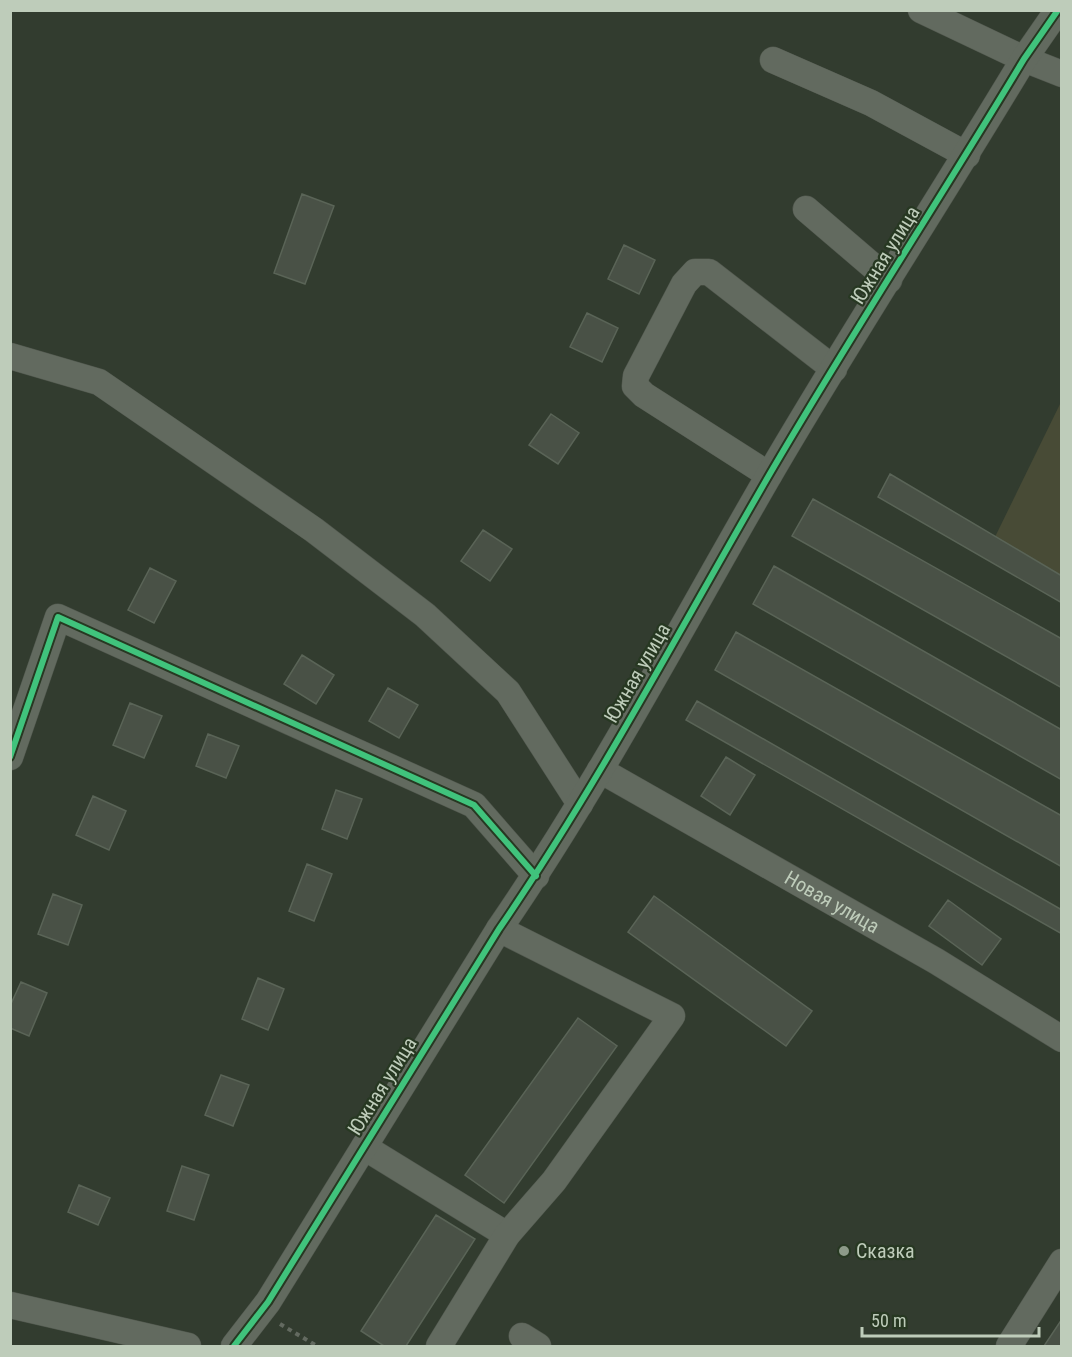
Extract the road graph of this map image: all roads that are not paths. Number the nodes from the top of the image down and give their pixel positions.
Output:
1 (921, 10) edge
2 (1058, 10) edge
3 (1024, 59) junction
4 (773, 60) dead end
5 (1062, 74) edge
6 (967, 154) junction
7 (806, 209) dead end
8 (889, 280) junction
9 (10, 356) edge
10 (834, 369) junction
11 (770, 475) junction
12 (10, 757) edge
13 (600, 770) junction
14 (580, 804) junction
15 (536, 876) junction
16 (499, 929) junction
17 (1062, 1039) edge
18 (364, 1147) junction
19 (507, 1235) junction
20 (1062, 1262) edge
21 (10, 1305) edge
22 (188, 1347) edge
23 (234, 1347) edge
24 (439, 1347) edge
25 (1010, 1347) edge

1 - 3 street
2 - 3 street, Южная улица
3 - 5 street
3 - 6 street, Южная улица
4 - 6 street
6 - 8 street, Южная улица
7 - 8 street
8 - 10 street, Южная улица
9 - 14 street
10 - 11 street, Южная улица
10 - 11 street
11 - 13 street, Южная улица
12 - 15 street
13 - 14 street, Южная улица
13 - 17 street, Новая улица
14 - 15 street, Южная улица
15 - 16 street, Южная улица
16 - 18 street, Южная улица
16 - 19 street
18 - 19 street
18 - 23 street, Южная улица
19 - 24 street
20 - 25 street
21 - 22 street

